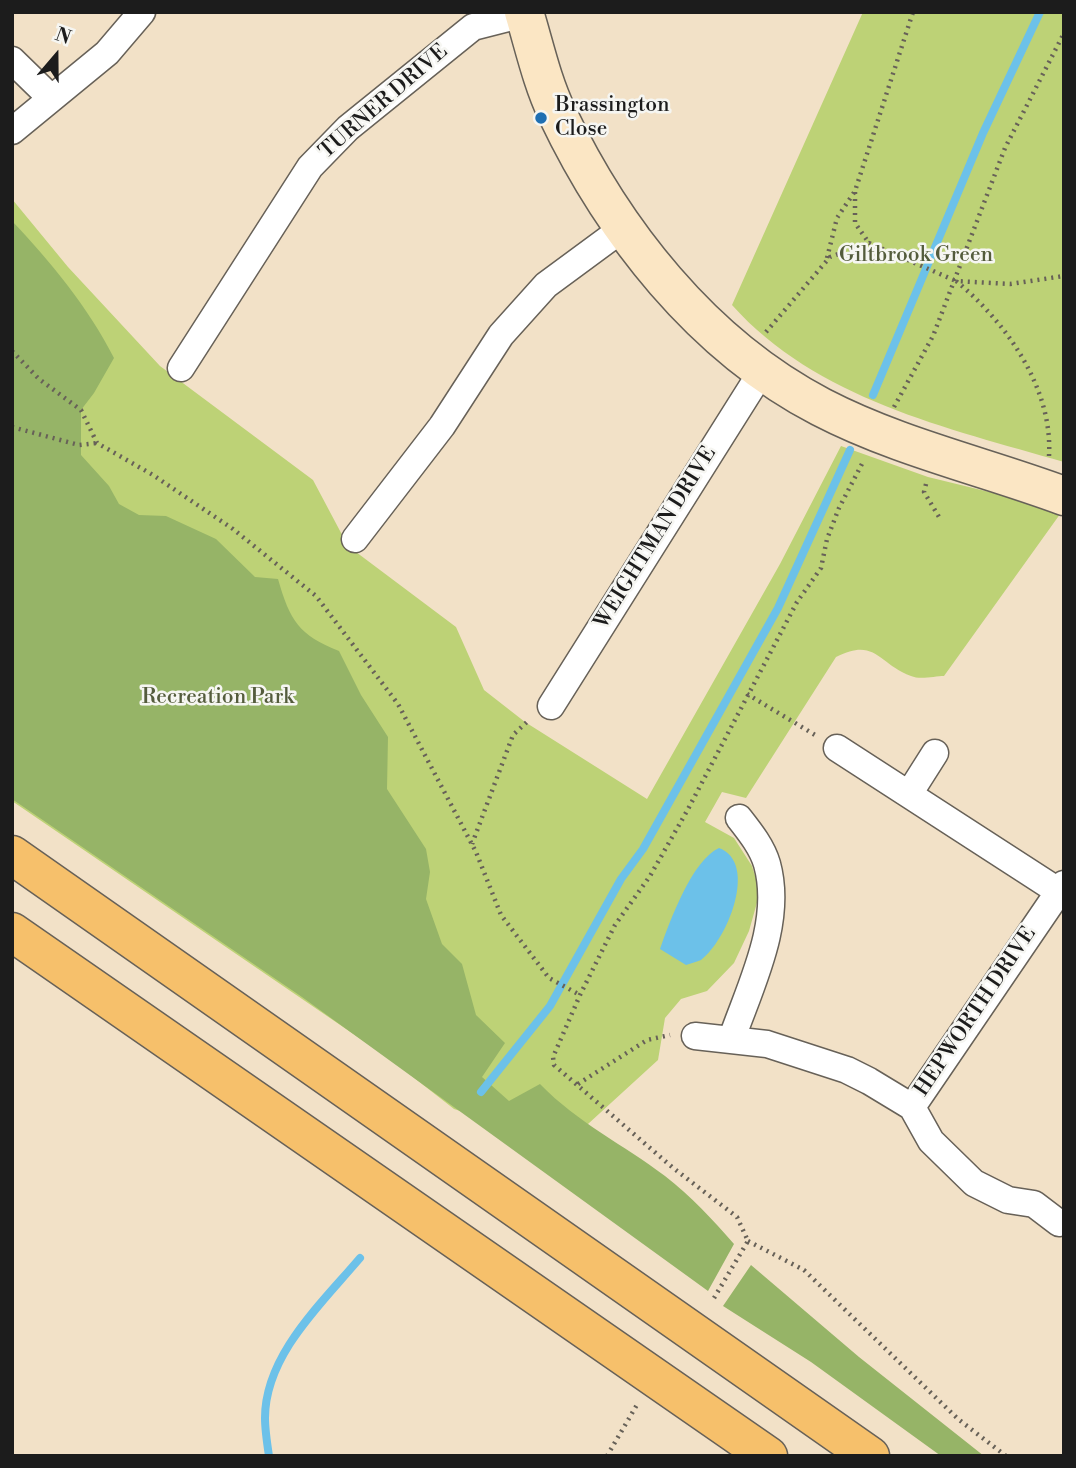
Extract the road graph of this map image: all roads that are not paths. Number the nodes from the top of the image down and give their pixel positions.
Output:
1 (142, 12) edge
2 (524, 13) edge
3 (12, 60) edge
4 (51, 98) junction
5 (12, 131) edge
6 (622, 229) junction
7 (753, 364) junction
8 (181, 368) dead end
9 (1055, 493) edge
10 (355, 538) dead end
11 (551, 706) road end
12 (837, 748) dead end
13 (935, 753) dead end
14 (909, 794) junction
15 (739, 818) dead end
16 (12, 855) edge
17 (1061, 887) edge
18 (12, 932) edge
19 (695, 1036) dead end
20 (732, 1038) junction
21 (912, 1107) junction
22 (1061, 1222) edge
23 (768, 1456) edge
24 (870, 1456) edge

1 - 4 street
2 - 6 street
2 - 8 street, TURNER DRIVE
3 - 4 street
4 - 5 street
6 - 7 street
6 - 10 street
7 - 9 street
7 - 11 street, WEIGHTMAN DRIVE
12 - 14 street
13 - 14 street
14 - 17 street
15 - 20 street
16 - 24 highway
17 - 21 street, HEPWORTH DRIVE
18 - 23 highway
19 - 20 street
20 - 21 street
21 - 22 street

